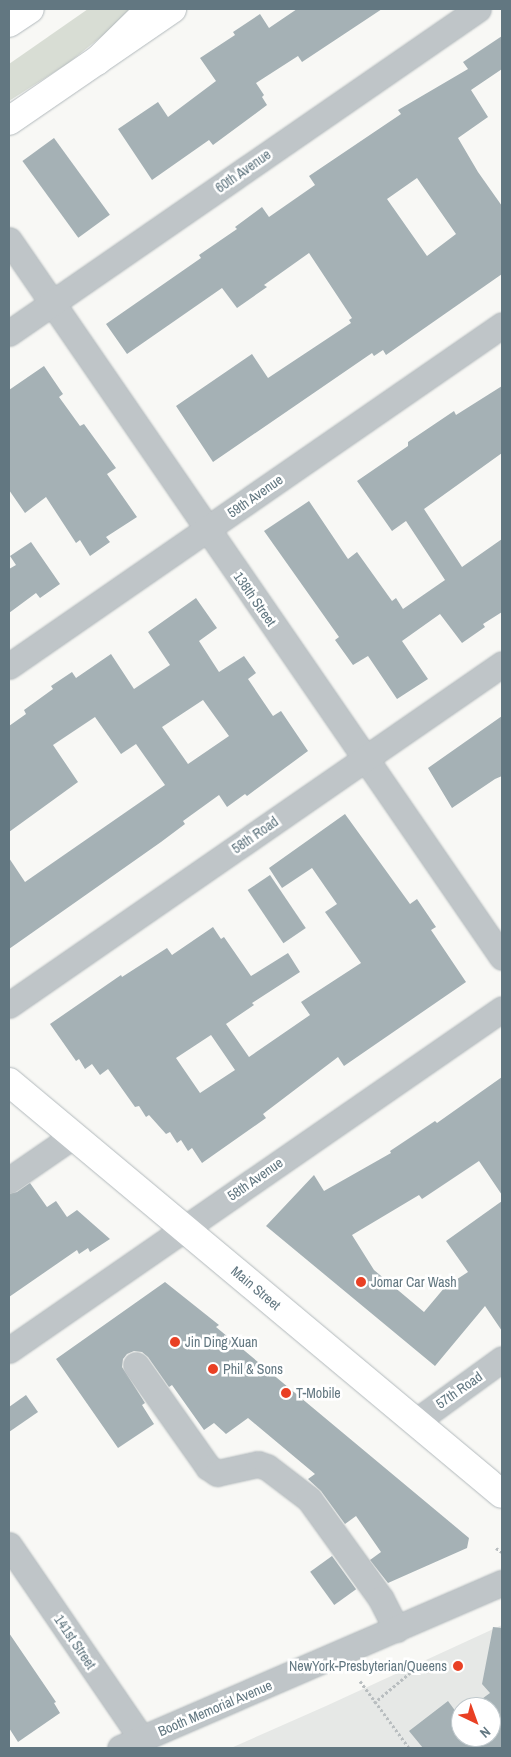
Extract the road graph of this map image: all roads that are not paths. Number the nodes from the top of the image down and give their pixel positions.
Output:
1 (30, 9) edge
2 (150, 9) edge
3 (172, 9) edge
4 (478, 9) edge
5 (9, 23) edge
6 (97, 61) junction
7 (9, 121) edge
8 (9, 240) edge
9 (52, 303) junction
10 (502, 325) edge
11 (9, 333) edge
12 (207, 529) junction
13 (502, 664) edge
14 (9, 666) edge
15 (366, 758) junction
16 (502, 957) edge
17 (9, 1005) edge
18 (502, 1009) edge
19 (9, 1082) edge
20 (73, 1136) junction
21 (9, 1180) edge
22 (185, 1228) junction
23 (9, 1350) edge
24 (502, 1360) edge
25 (136, 1365) dead end
26 (415, 1422) junction
27 (502, 1494) edge
28 (9, 1545) edge
29 (502, 1583) edge
30 (396, 1629) junction
31 (131, 1744) edge

1 - 5 main road
2 - 6 main road
3 - 6 main road
4 - 9 street, 60th Avenue
6 - 7 main road
8 - 9 street, 138th Street
9 - 11 street, 60th Avenue
9 - 12 street, 138th Street
10 - 12 street, 59th Avenue
12 - 14 street, 59th Avenue
12 - 15 street, 138th Street
13 - 15 street, 58th Road
15 - 16 street, 138th Street
15 - 17 street, 58th Road
18 - 22 street, 58th Avenue
19 - 20 main road, Main Street
20 - 21 street
20 - 22 main road, Main Street
22 - 23 street, 58th Avenue
22 - 26 main road, Main Street
24 - 26 street, 57th Road
25 - 30 street
26 - 27 main road, Main Street
28 - 31 street, 141st Street
29 - 30 street, Booth Memorial Avenue
30 - 31 street, Booth Memorial Avenue

